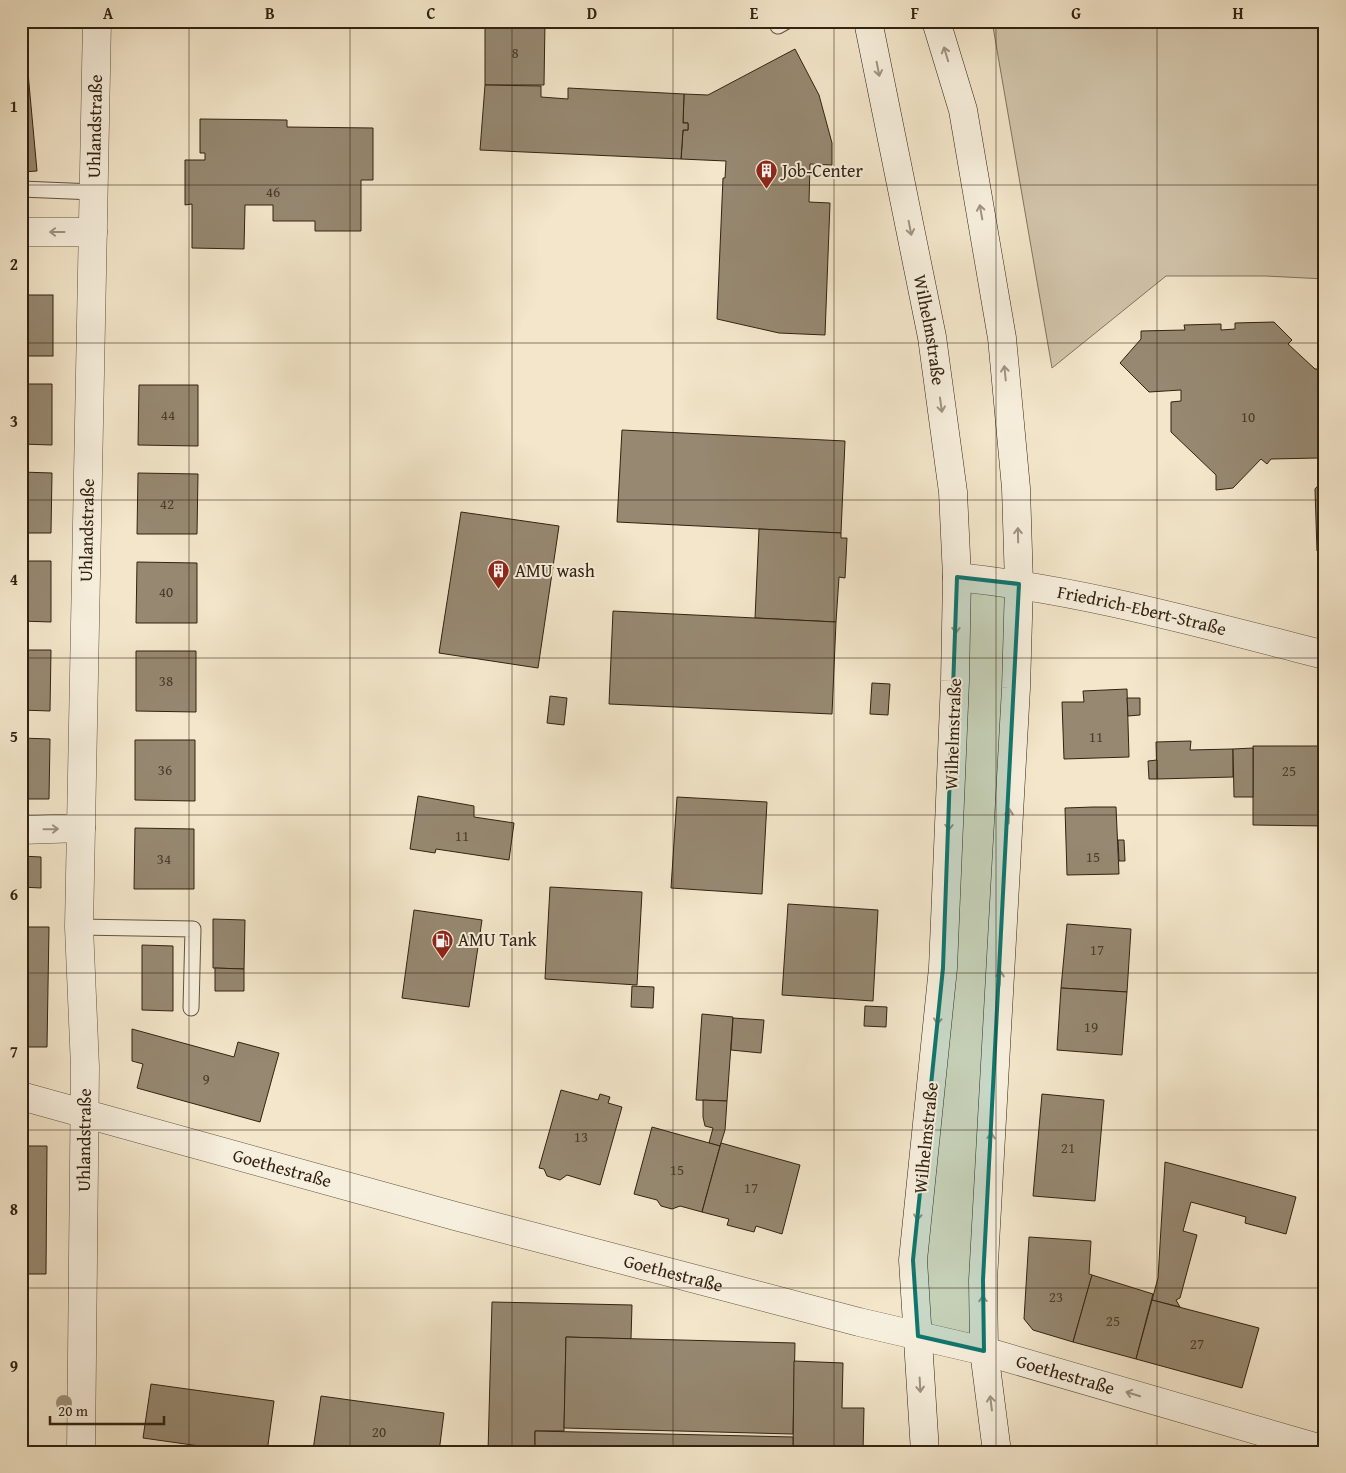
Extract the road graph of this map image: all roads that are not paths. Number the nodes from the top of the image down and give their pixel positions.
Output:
1 (97, 21) edge
2 (868, 21) edge
3 (936, 21) edge
4 (21, 189) edge
5 (94, 192) junction
6 (21, 232) edge
7 (93, 232) junction
8 (957, 577) junction
9 (1019, 584) junction
10 (1325, 655) edge
11 (81, 828) junction
12 (21, 830) edge
13 (80, 927) junction
14 (191, 1008) dead end
15 (21, 1096) edge
16 (84, 1113) junction
17 (918, 1336) junction
18 (984, 1352) junction
19 (1325, 1450) edge
20 (81, 1452) edge
21 (925, 1452) edge
22 (997, 1452) edge

1 - 5 street, Uhlandstraße
2 -> 8 street, Wilhelmstraße
9 -> 3 street
4 - 5 lane
5 - 7 street, Uhlandstraße
7 -> 6 street
7 - 11 street, Uhlandstraße
8 - 9 street, Friedrich-Ebert-Straße
8 -> 17 street, Wilhelmstraße
9 - 10 street, Friedrich-Ebert-Straße
18 -> 9 street
12 -> 11 street
11 - 13 street, Uhlandstraße
13 - 14 lane
13 - 16 street, Uhlandstraße
15 - 16 street, Goethestraße
16 - 17 street, Goethestraße
16 - 20 street, Uhlandstraße
17 - 18 street, Goethestraße
17 -> 21 street, Wilhelmstraße
19 -> 18 street, Goethestraße
22 -> 18 street

